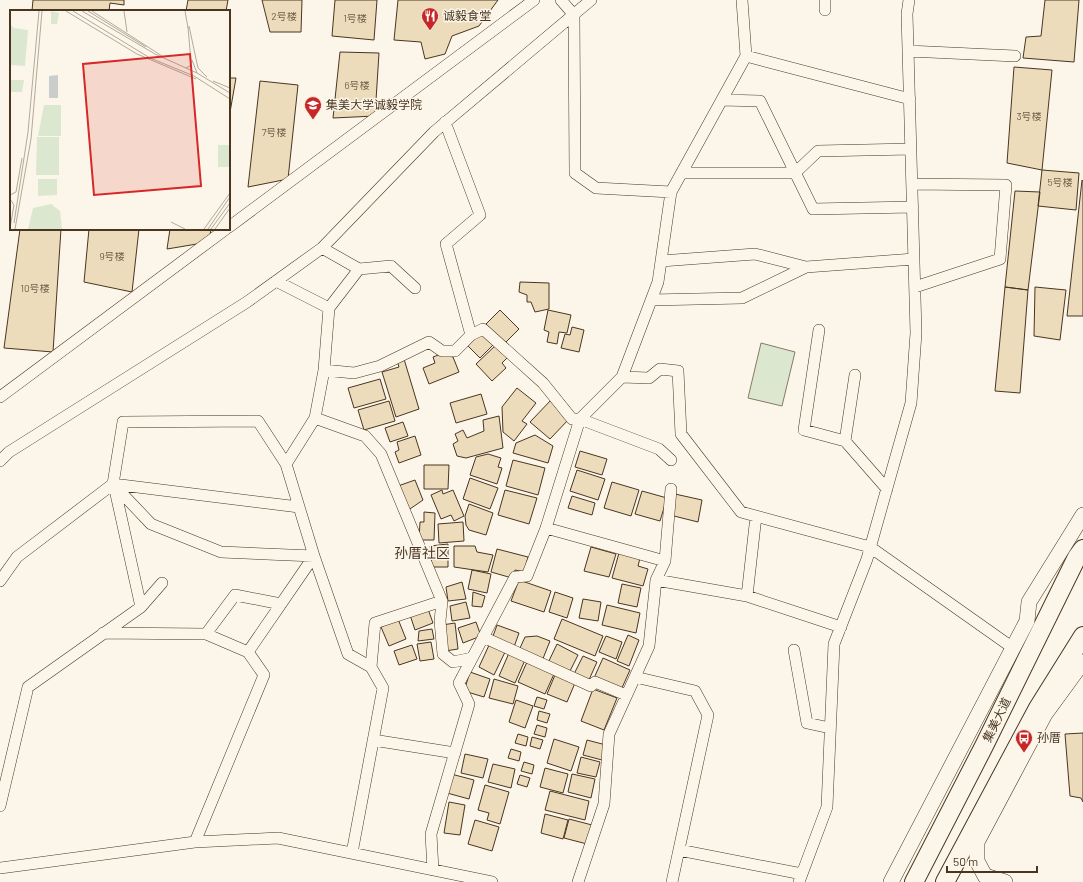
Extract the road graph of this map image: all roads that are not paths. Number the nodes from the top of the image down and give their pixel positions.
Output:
1 (534, 0) edge
2 (561, 0) edge
3 (591, 0) edge
4 (742, 0) edge
5 (909, 0) edge
6 (574, 14) junction
7 (908, 51) junction
8 (746, 56) junction
9 (1015, 56) dead end
10 (910, 99) junction
11 (722, 100) junction
12 (445, 122) junction
13 (911, 149) junction
14 (682, 173) junction
15 (795, 173) junction
16 (912, 184) junction
17 (671, 192) junction
18 (913, 208) junction
19 (230, 226) edge
20 (225, 230) edge
21 (322, 248) junction
22 (914, 259) junction
23 (661, 261) junction
24 (806, 266) junction
25 (359, 269) junction
26 (276, 281) junction
27 (915, 287) junction
28 (415, 288) dead end
29 (651, 300) junction
30 (329, 308) junction
31 (819, 330) dead end
32 (471, 335) junction
33 (324, 370) junction
34 (855, 375) dead end
35 (622, 377) junction
36 (0, 397) edge
37 (315, 418) junction
38 (580, 419) junction
39 (845, 441) junction
40 (671, 460) dead end
41 (0, 461) edge
42 (286, 464) junction
43 (114, 484) junction
44 (671, 489) dead end
45 (887, 489) junction
46 (299, 507) junction
47 (1083, 515) edge
48 (756, 516) junction
49 (546, 528) junction
50 (870, 547) junction
51 (1080, 553) edge
52 (314, 556) junction
53 (665, 560) junction
54 (656, 580) junction
55 (0, 581) edge
56 (162, 583) dead end
57 (747, 596) junction
58 (442, 601) junction
59 (281, 604) junction
60 (141, 607) junction
61 (841, 627) junction
62 (103, 633) junction
63 (206, 634) junction
64 (1083, 636) edge
65 (483, 637) junction
66 (1013, 648) junction
67 (794, 650) dead end
68 (248, 652) junction
69 (472, 658) junction
70 (1083, 662) edge
71 (371, 667) junction
72 (635, 678) junction
73 (626, 695) junction
74 (830, 728) junction
75 (373, 740) junction
76 (455, 753) junction
77 (1014, 772) junction
78 (992, 793) junction
79 (0, 806) edge
80 (966, 840) junction
81 (194, 842) junction
82 (679, 850) junction
83 (352, 853) junction
84 (0, 868) edge
85 (433, 870) junction
86 (801, 878) edge
87 (492, 882) edge
88 (578, 882) edge
89 (672, 882) edge
90 (891, 882) edge
91 (914, 882) edge
92 (946, 882) edge
93 (980, 882) edge
94 (1005, 882) edge

1 - 19 street
2 - 6 street
3 - 6 street
4 - 8 street
5 - 7 street
6 - 12 street
6 - 17 street
7 - 9 street
7 - 10 street
8 - 10 street
8 - 11 street
10 - 13 street
11 - 14 street
11 - 15 street
12 - 21 street
12 - 32 street
13 - 15 street
13 - 16 street
14 - 15 street
14 - 17 street
15 - 18 street
16 - 18 street
16 - 27 street
17 - 23 street
18 - 22 street
20 - 36 street
21 - 25 street
21 - 26 street
22 - 24 street
22 - 27 street
23 - 24 street
23 - 29 street
24 - 29 street
25 - 28 street
25 - 30 street
26 - 30 street
26 - 41 street
27 - 45 street
29 - 35 street
30 - 33 street
31 - 39 street
32 - 33 street
32 - 38 street
33 - 37 street
34 - 39 street
35 - 38 street
35 - 48 street
37 - 42 street
37 - 58 street
38 - 40 street
38 - 49 street
39 - 45 street
42 - 43 street
42 - 46 street
43 - 46 street
43 - 52 street
43 - 55 street
43 - 60 street
44 - 53 street
45 - 50 street
46 - 52 street
47 - 66 main road
48 - 50 street
48 - 57 street
49 - 53 street
49 - 65 street
50 - 61 street
50 - 66 street
51 - 91 highway, 集美大道
52 - 59 street
52 - 71 street
53 - 54 street
54 - 57 street
54 - 72 street
56 - 60 street
57 - 61 street
58 - 69 street
58 - 71 street
59 - 63 street
59 - 68 street
60 - 62 street
61 - 74 street
62 - 63 street
62 - 79 street
63 - 68 street
64 - 78 highway
65 - 69 street
65 - 73 street
66 - 90 main road
67 - 74 street
68 - 81 street
69 - 76 street
70 - 77 main road
71 - 75 street
72 - 73 street
72 - 82 street
73 - 88 street
74 - 86 street
75 - 76 street
75 - 83 street
76 - 85 street
77 - 78 main road
77 - 94 main road
78 - 80 highway
80 - 92 highway
80 - 93 main road
81 - 83 street
81 - 84 street
82 - 86 street
82 - 89 street
83 - 85 street
85 - 87 street

